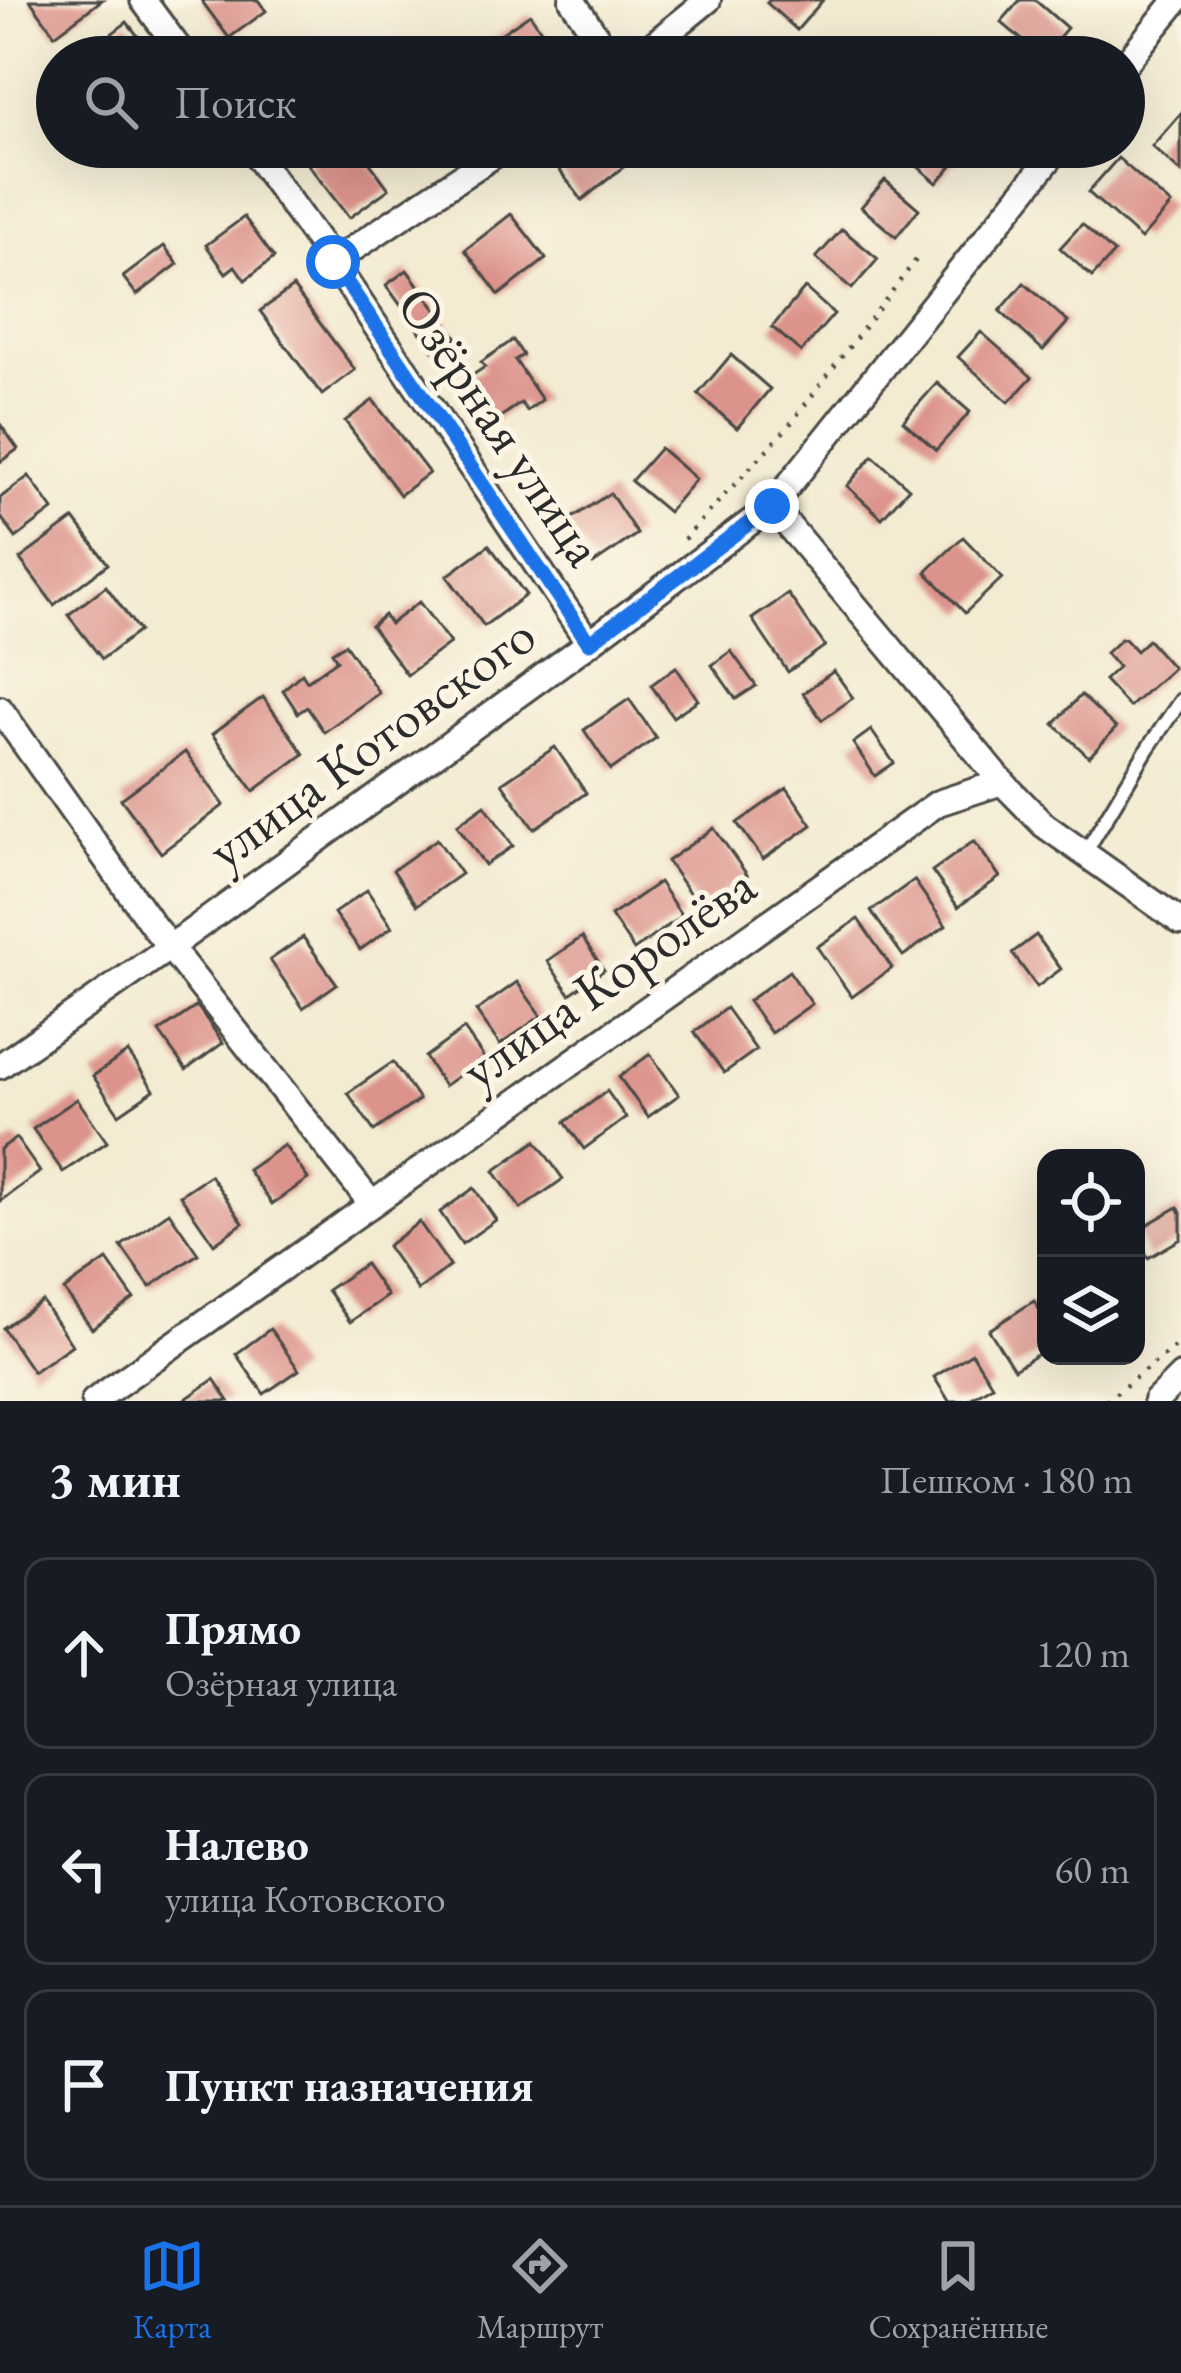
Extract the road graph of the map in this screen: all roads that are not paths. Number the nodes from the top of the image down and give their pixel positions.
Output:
1 (143, 0) edge
2 (572, 0) edge
3 (708, 0) edge
4 (1178, 0) edge
5 (170, 36) edge
6 (596, 36) edge
7 (664, 36) edge
8 (1145, 40) edge
9 (265, 168) edge
10 (474, 168) edge
11 (1042, 168) edge
12 (333, 262) junction
13 (772, 506) junction
14 (589, 643) junction
15 (1181, 700) edge
16 (0, 709) edge
17 (1002, 782) junction
18 (1084, 854) junction
19 (1181, 922) edge
20 (170, 947) junction
21 (0, 1066) edge
22 (371, 1203) junction
23 (1181, 1376) edge
24 (94, 1401) edge
25 (1156, 1401) edge

1 - 5 street
2 - 6 street
3 - 7 street
4 - 8 street
9 - 12 street, Озёрная улица
10 - 12 street
11 - 13 street, улица Котовского
12 - 14 street, Озёрная улица
13 - 14 street, улица Котовского
13 - 17 street
14 - 20 street, улица Котовского
15 - 18 lane
16 - 20 street
17 - 18 street
17 - 22 street, улица Королёва
18 - 19 street
20 - 21 street, улица Котовского
20 - 22 street
22 - 24 street, улица Королёва
23 - 25 street

